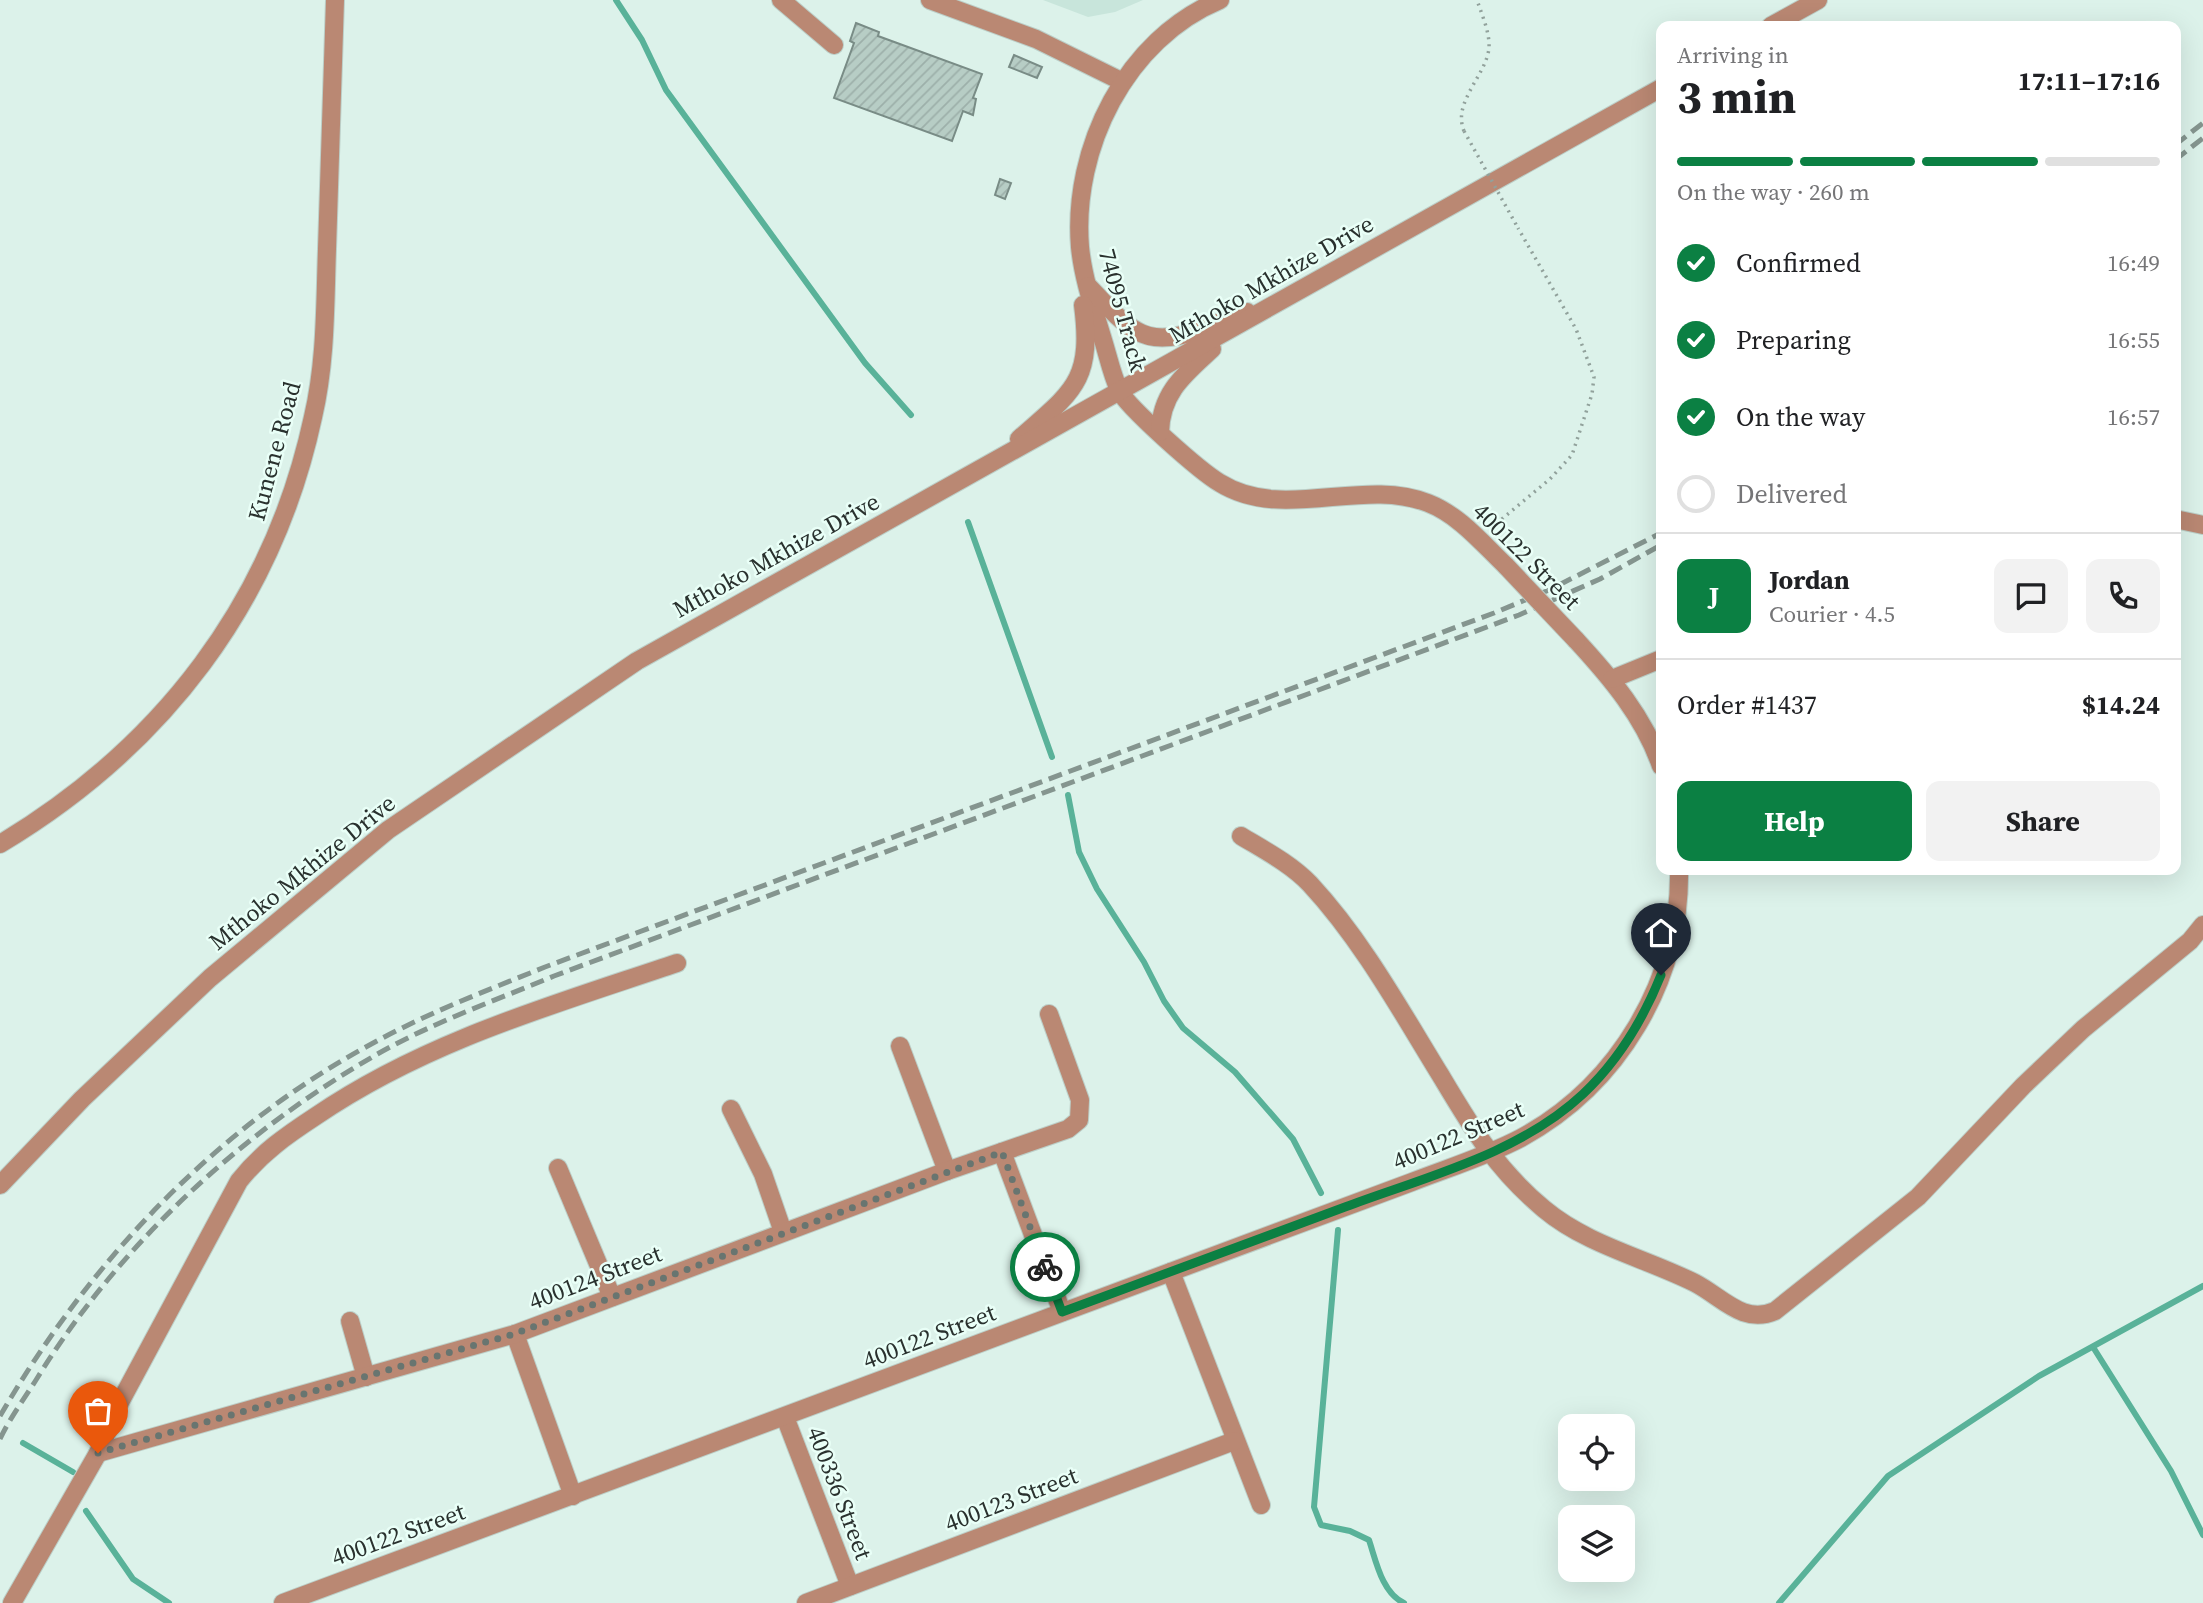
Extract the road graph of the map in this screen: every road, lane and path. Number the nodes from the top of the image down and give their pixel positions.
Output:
1 (335, 0) edge
2 (781, 0) edge
3 (930, 0) edge
4 (1220, 0) edge
5 (1477, 0) edge
6 (1818, 0) edge
7 (1780, 21) edge
8 (834, 45) dead end
9 (1123, 82) junction
10 (1656, 91) edge
11 (1080, 249) junction
12 (1088, 286) junction
13 (1291, 297) junction
14 (1232, 330) junction
15 (1119, 393) junction
16 (1160, 432) junction
17 (995, 460) junction
18 (2181, 520) edge
19 (2203, 525) edge
20 (1478, 539) junction
21 (1656, 661) edge
22 (1612, 679) junction
23 (1656, 756) edge
24 (1241, 836) dead end
25 (0, 844) edge
26 (1679, 875) edge
27 (2203, 925) edge
28 (677, 963) dead end
29 (1049, 1014) dead end
30 (900, 1046) dead end
31 (731, 1109) dead end
32 (1002, 1152) junction
33 (1488, 1153) junction
34 (558, 1168) dead end
35 (947, 1171) junction
36 (0, 1185) edge
37 (783, 1232) junction
38 (1171, 1272) junction
39 (612, 1297) junction
40 (1062, 1312) junction
41 (350, 1321) dead end
42 (514, 1334) junction
43 (366, 1377) junction
44 (785, 1417) junction
45 (1234, 1441) junction
46 (98, 1453) junction
47 (573, 1496) junction
48 (1261, 1505) dead end
49 (850, 1586) junction
50 (12, 1603) edge
51 (283, 1603) edge
52 (806, 1603) edge

1 - 25 street, Kunene Road
2 - 8 street
3 - 9 street
4 - 9 street, 74095 Track
5 - 20 path, bridge
6 - 7 street
9 - 11 street, 74095 Track
10 - 13 street, Mthoko Mkhize Drive
11 - 12 street, 74095 Track
11 - 17 street
12 - 13 street
12 - 15 street, 74095 Track
13 - 14 street, Mthoko Mkhize Drive
14 - 15 street, Mthoko Mkhize Drive
14 - 16 street
15 - 16 street, 400122 Street
15 - 17 street, Mthoko Mkhize Drive
16 - 20 street, 400122 Street
17 - 36 street, Mthoko Mkhize Drive
18 - 19 street
20 - 22 street, 400122 Street, bridge
21 - 22 street
22 - 23 street, 400122 Street
24 - 33 street
26 - 33 street, 400122 Street
27 - 33 street
28 - 46 street
29 - 32 street, 400124 Street
30 - 35 street
31 - 37 street
32 - 35 street, 400124 Street
32 - 40 street
33 - 38 street, 400122 Street
34 - 39 street
35 - 37 street, 400124 Street
37 - 39 street, 400124 Street
38 - 40 street, 400122 Street
38 - 45 street
39 - 42 street, 400124 Street
40 - 44 street, 400122 Street
41 - 43 street
42 - 43 street, 400124 Street
42 - 47 street
43 - 46 street, 400124 Street
44 - 47 street, 400122 Street
44 - 49 street, 400336 Street
45 - 48 street
45 - 49 street, 400123 Street
46 - 50 street
47 - 51 street, 400122 Street
49 - 52 street, 400123 Street

